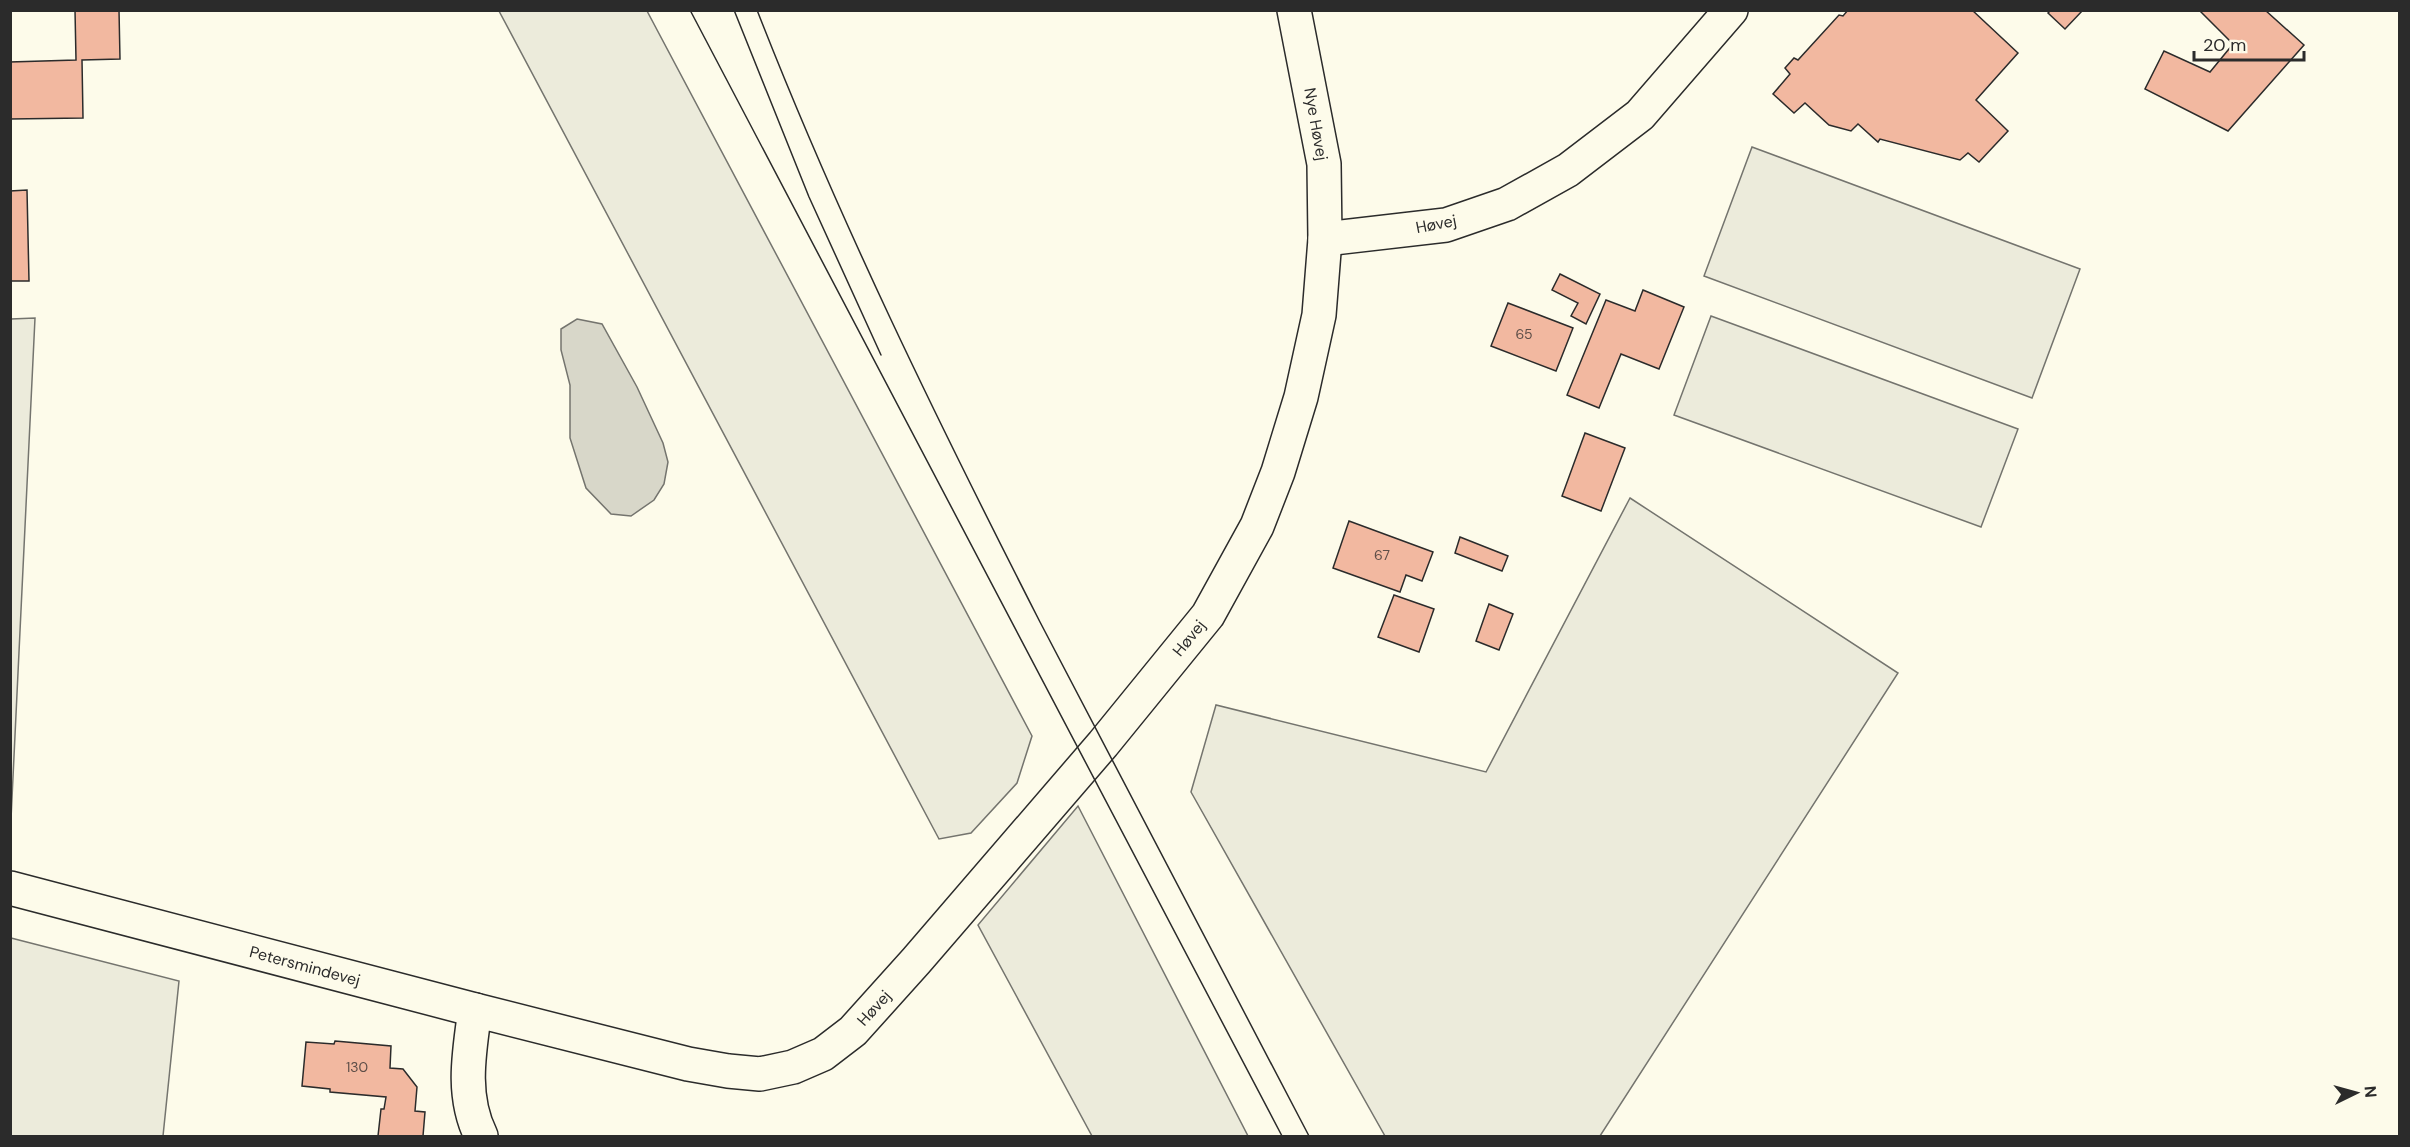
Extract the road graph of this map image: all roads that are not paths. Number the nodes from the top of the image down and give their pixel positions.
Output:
1 (1294, 10) edge
2 (1731, 10) edge
3 (1325, 239) junction
4 (10, 888) edge
5 (475, 1010) junction
6 (481, 1137) edge

1 - 3 street, Nye Høvej
2 - 3 street, Høvej
3 - 5 street, Høvej
4 - 5 street, Petersmindevej
5 - 6 street

